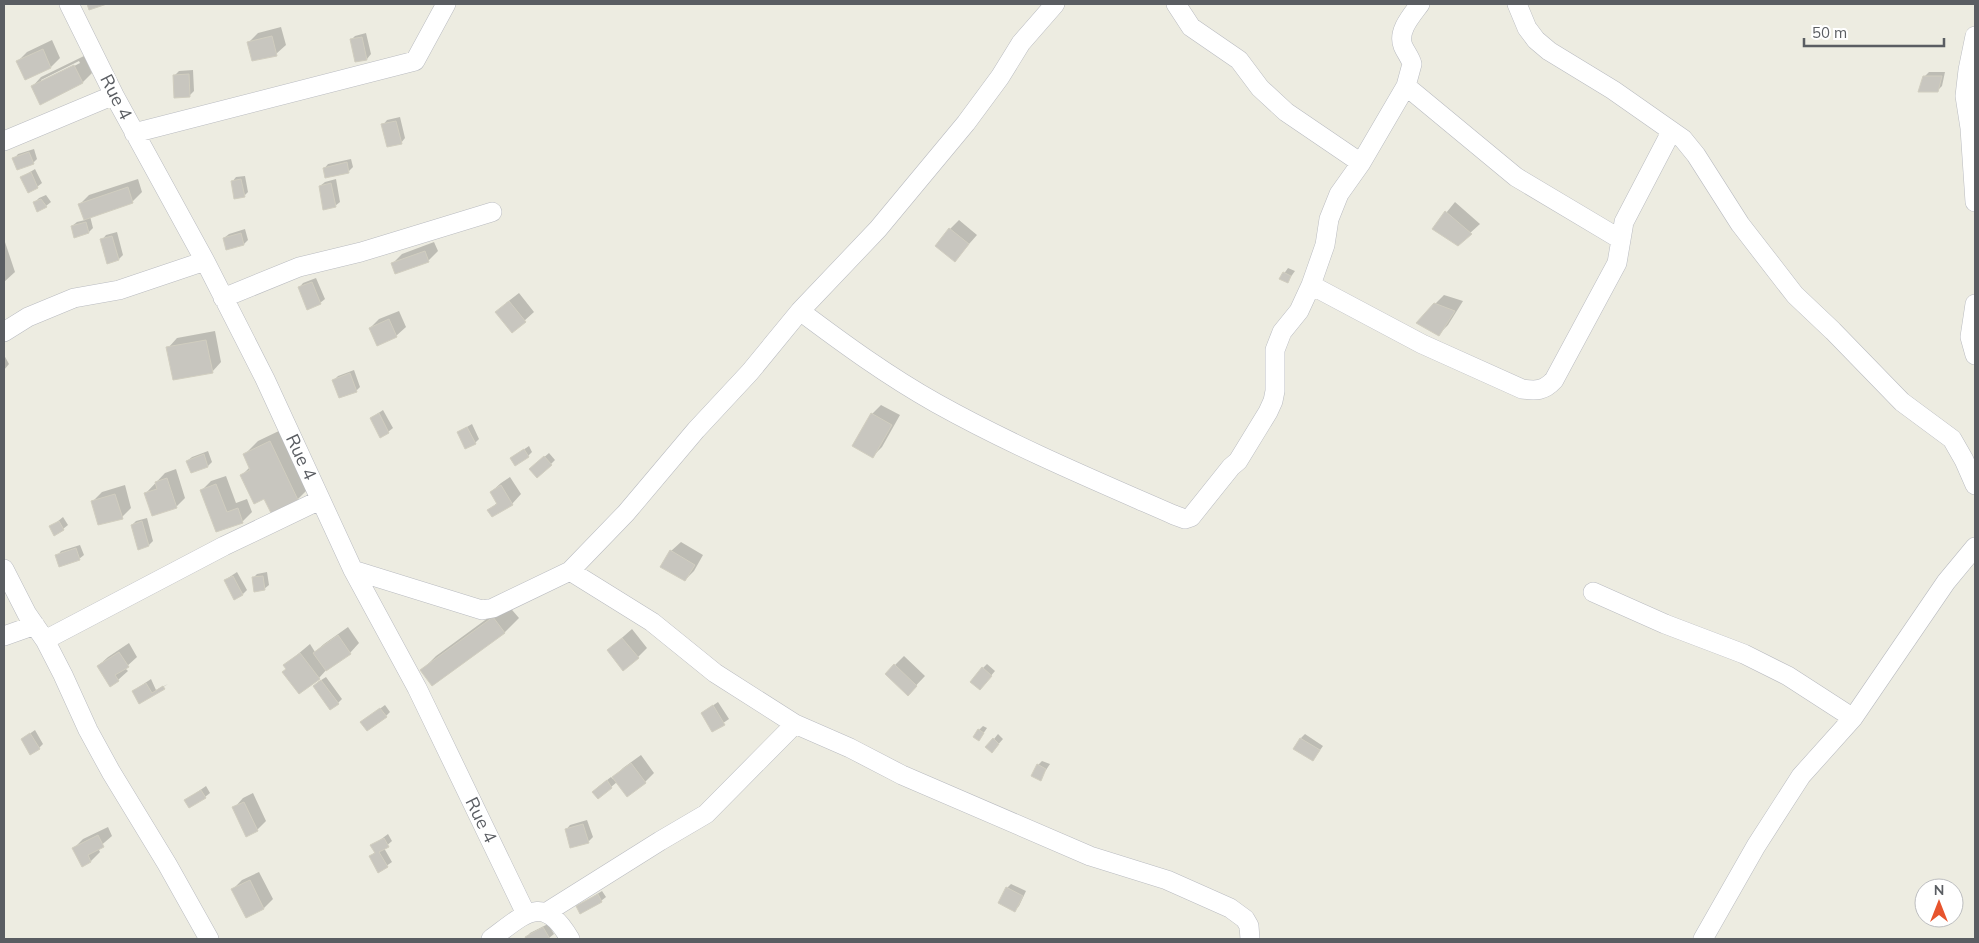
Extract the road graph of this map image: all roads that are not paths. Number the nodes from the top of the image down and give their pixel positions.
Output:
1 (69, 4) edge
2 (446, 4) edge
3 (1055, 4) edge
4 (1176, 4) edge
5 (1420, 4) edge
6 (1516, 4) edge
7 (1975, 36) edge
8 (1406, 86) junction
9 (114, 95) junction
10 (1672, 132) junction
11 (134, 133) junction
12 (4, 142) edge
13 (1360, 163) junction
14 (1975, 202) edge
15 (492, 212) dead end
16 (1620, 239) junction
17 (205, 261) junction
18 (1311, 285) junction
19 (224, 298) junction
20 (1975, 304) edge
21 (800, 311) junction
22 (4, 332) edge
23 (1975, 355) edge
24 (1975, 485) edge
25 (320, 500) junction
26 (1975, 547) edge
27 (4, 569) edge
28 (353, 570) junction
29 (570, 571) junction
30 (1593, 592) dead end
31 (40, 632) junction
32 (4, 636) edge
33 (1853, 718) junction
34 (795, 724) junction
35 (547, 912) junction
36 (526, 914) junction
37 (210, 939) edge
38 (491, 939) edge
39 (570, 939) edge
40 (1250, 939) edge
41 (1703, 939) edge

1 - 9 street, Rue 4
2 - 11 street
3 - 21 street
4 - 13 street
5 - 8 street
6 - 10 street
7 - 14 street
8 - 13 street
8 - 16 street
9 - 11 street, Rue 4
9 - 12 street
10 - 16 street
10 - 24 street
11 - 17 street, Rue 4
13 - 18 street
15 - 19 street
16 - 18 street
17 - 19 street, Rue 4
17 - 22 street
18 - 21 street
19 - 25 street, Rue 4
20 - 23 street
21 - 29 street
25 - 28 street, Rue 4
25 - 31 street
26 - 33 street
27 - 31 street
28 - 29 street
28 - 36 street, Rue 4
29 - 34 street
30 - 33 street
31 - 32 street
31 - 37 street
33 - 41 street
34 - 35 street
34 - 40 street
35 - 36 street
35 - 39 street
36 - 38 street

